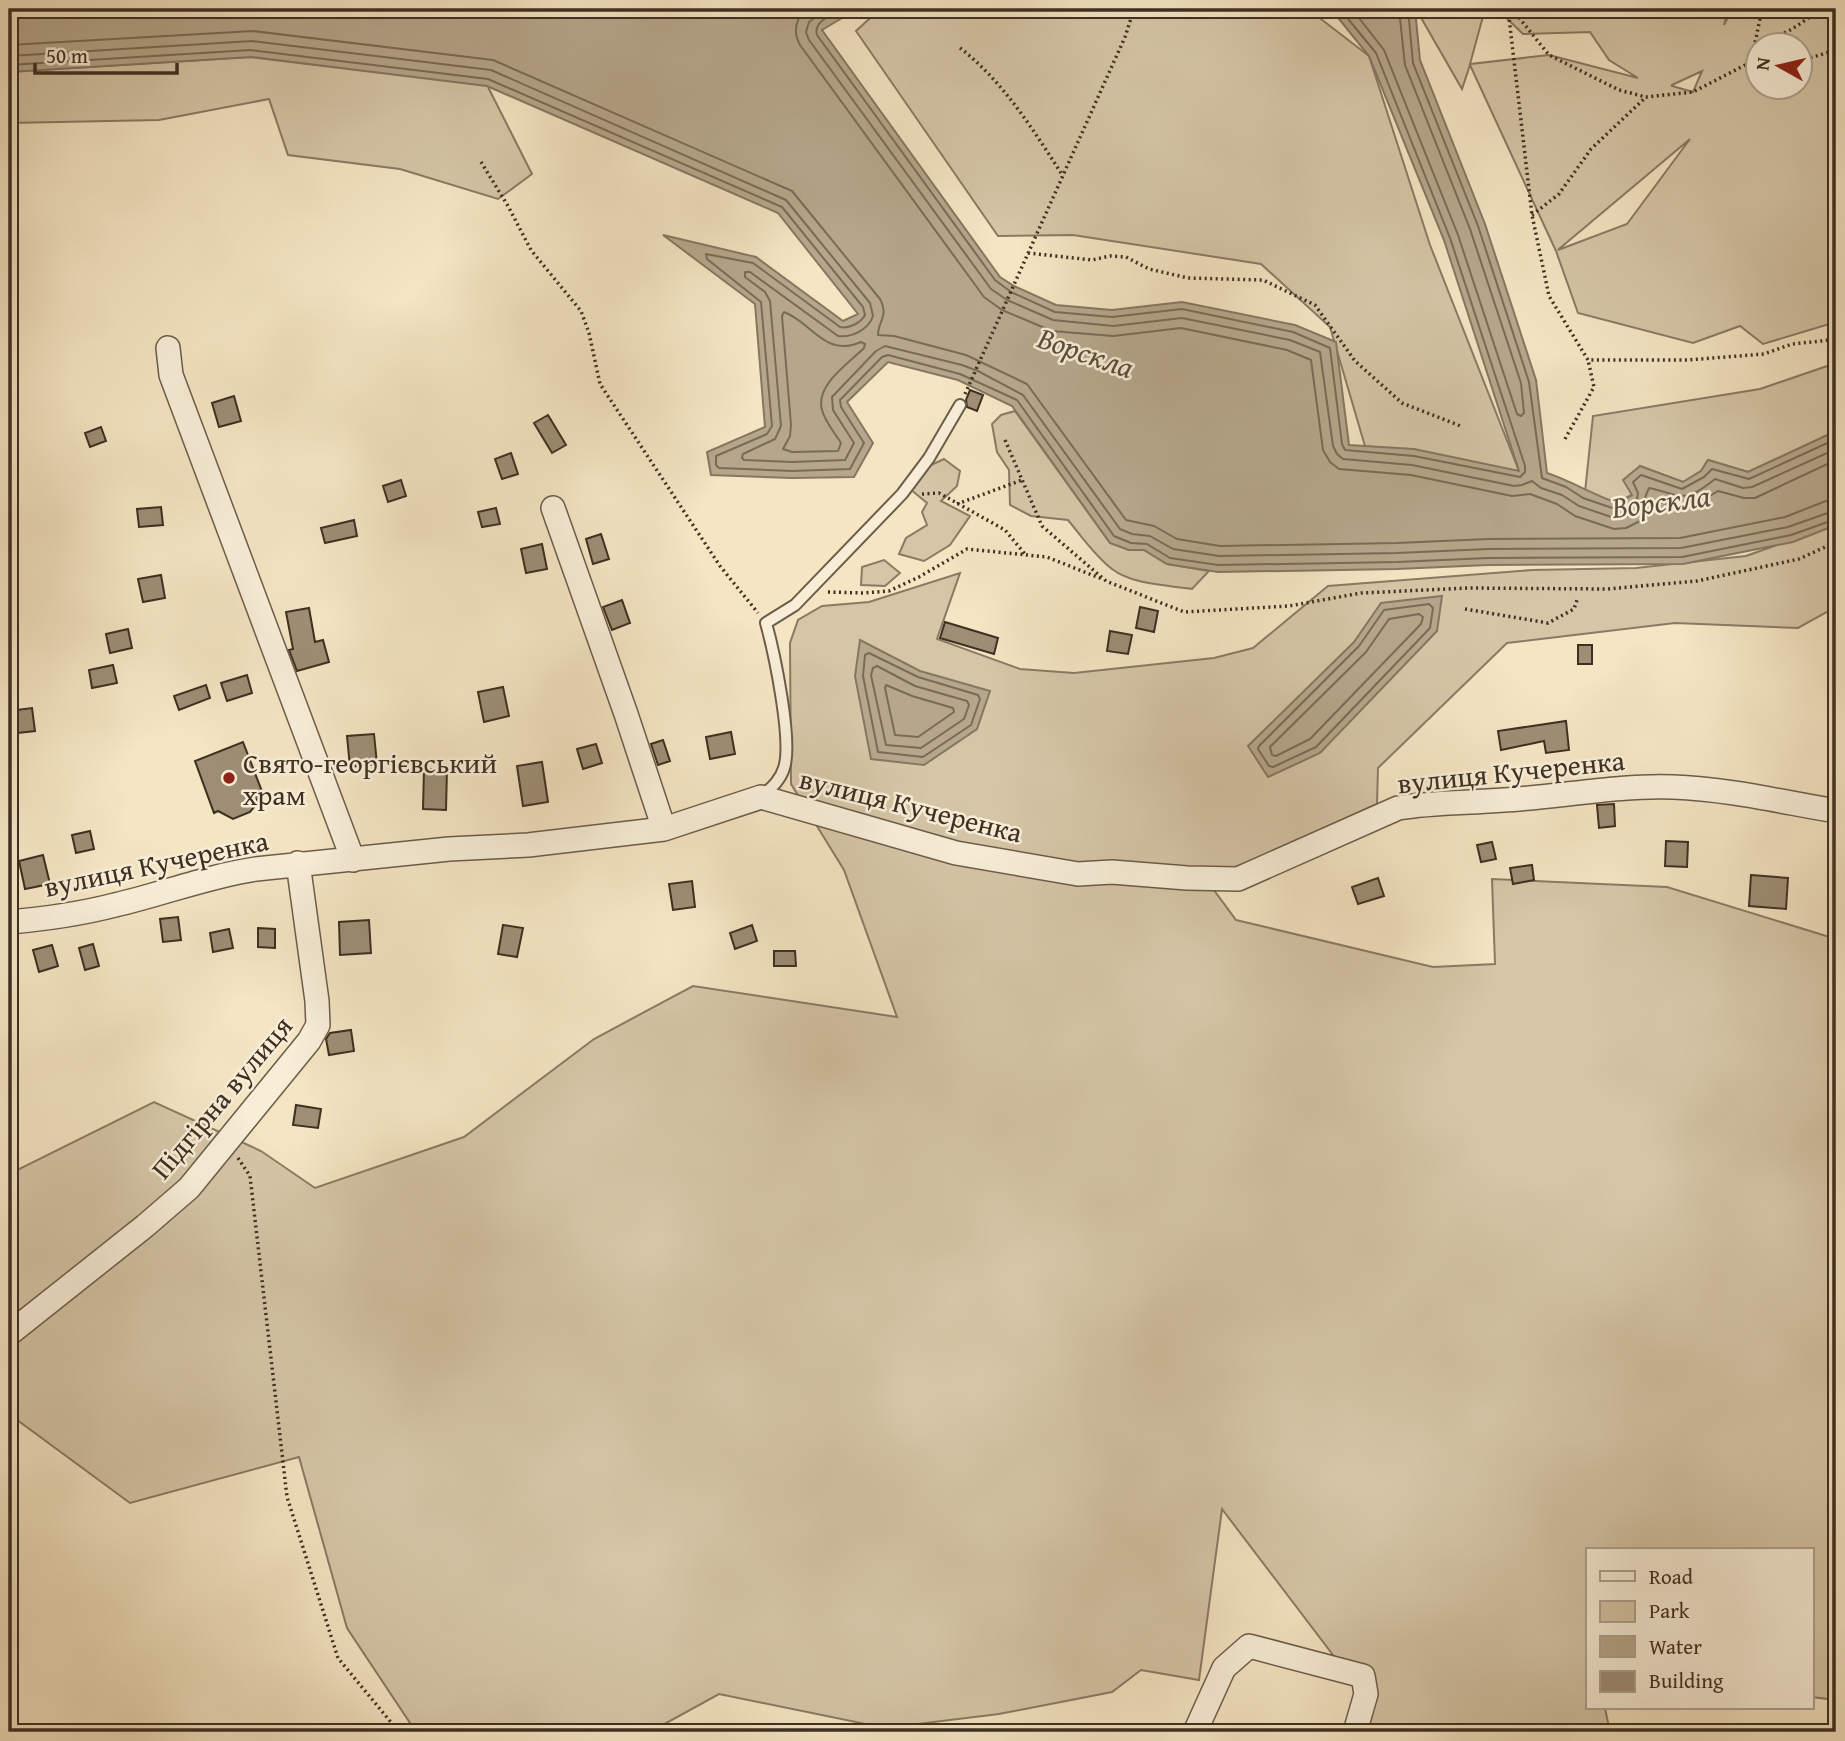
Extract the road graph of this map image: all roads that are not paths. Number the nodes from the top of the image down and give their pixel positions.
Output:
1 (168, 348) dead end
2 (960, 405) road end
3 (553, 508) dead end
4 (761, 797) junction
5 (1836, 811) edge
6 (664, 828) junction
7 (353, 860) junction
8 (298, 863) junction
9 (9, 922) edge
10 (9, 1334) edge
11 (1195, 1732) edge
12 (1355, 1732) edge

1 - 7 street
2 - 4 lane
3 - 6 street
4 - 5 street, вулиця Кучеренка
4 - 6 street, вулиця Кучеренка
6 - 7 street, вулиця Кучеренка
7 - 8 street, вулиця Кучеренка
8 - 9 street, вулиця Кучеренка
8 - 10 street, Підгірна вулиця
11 - 12 street

